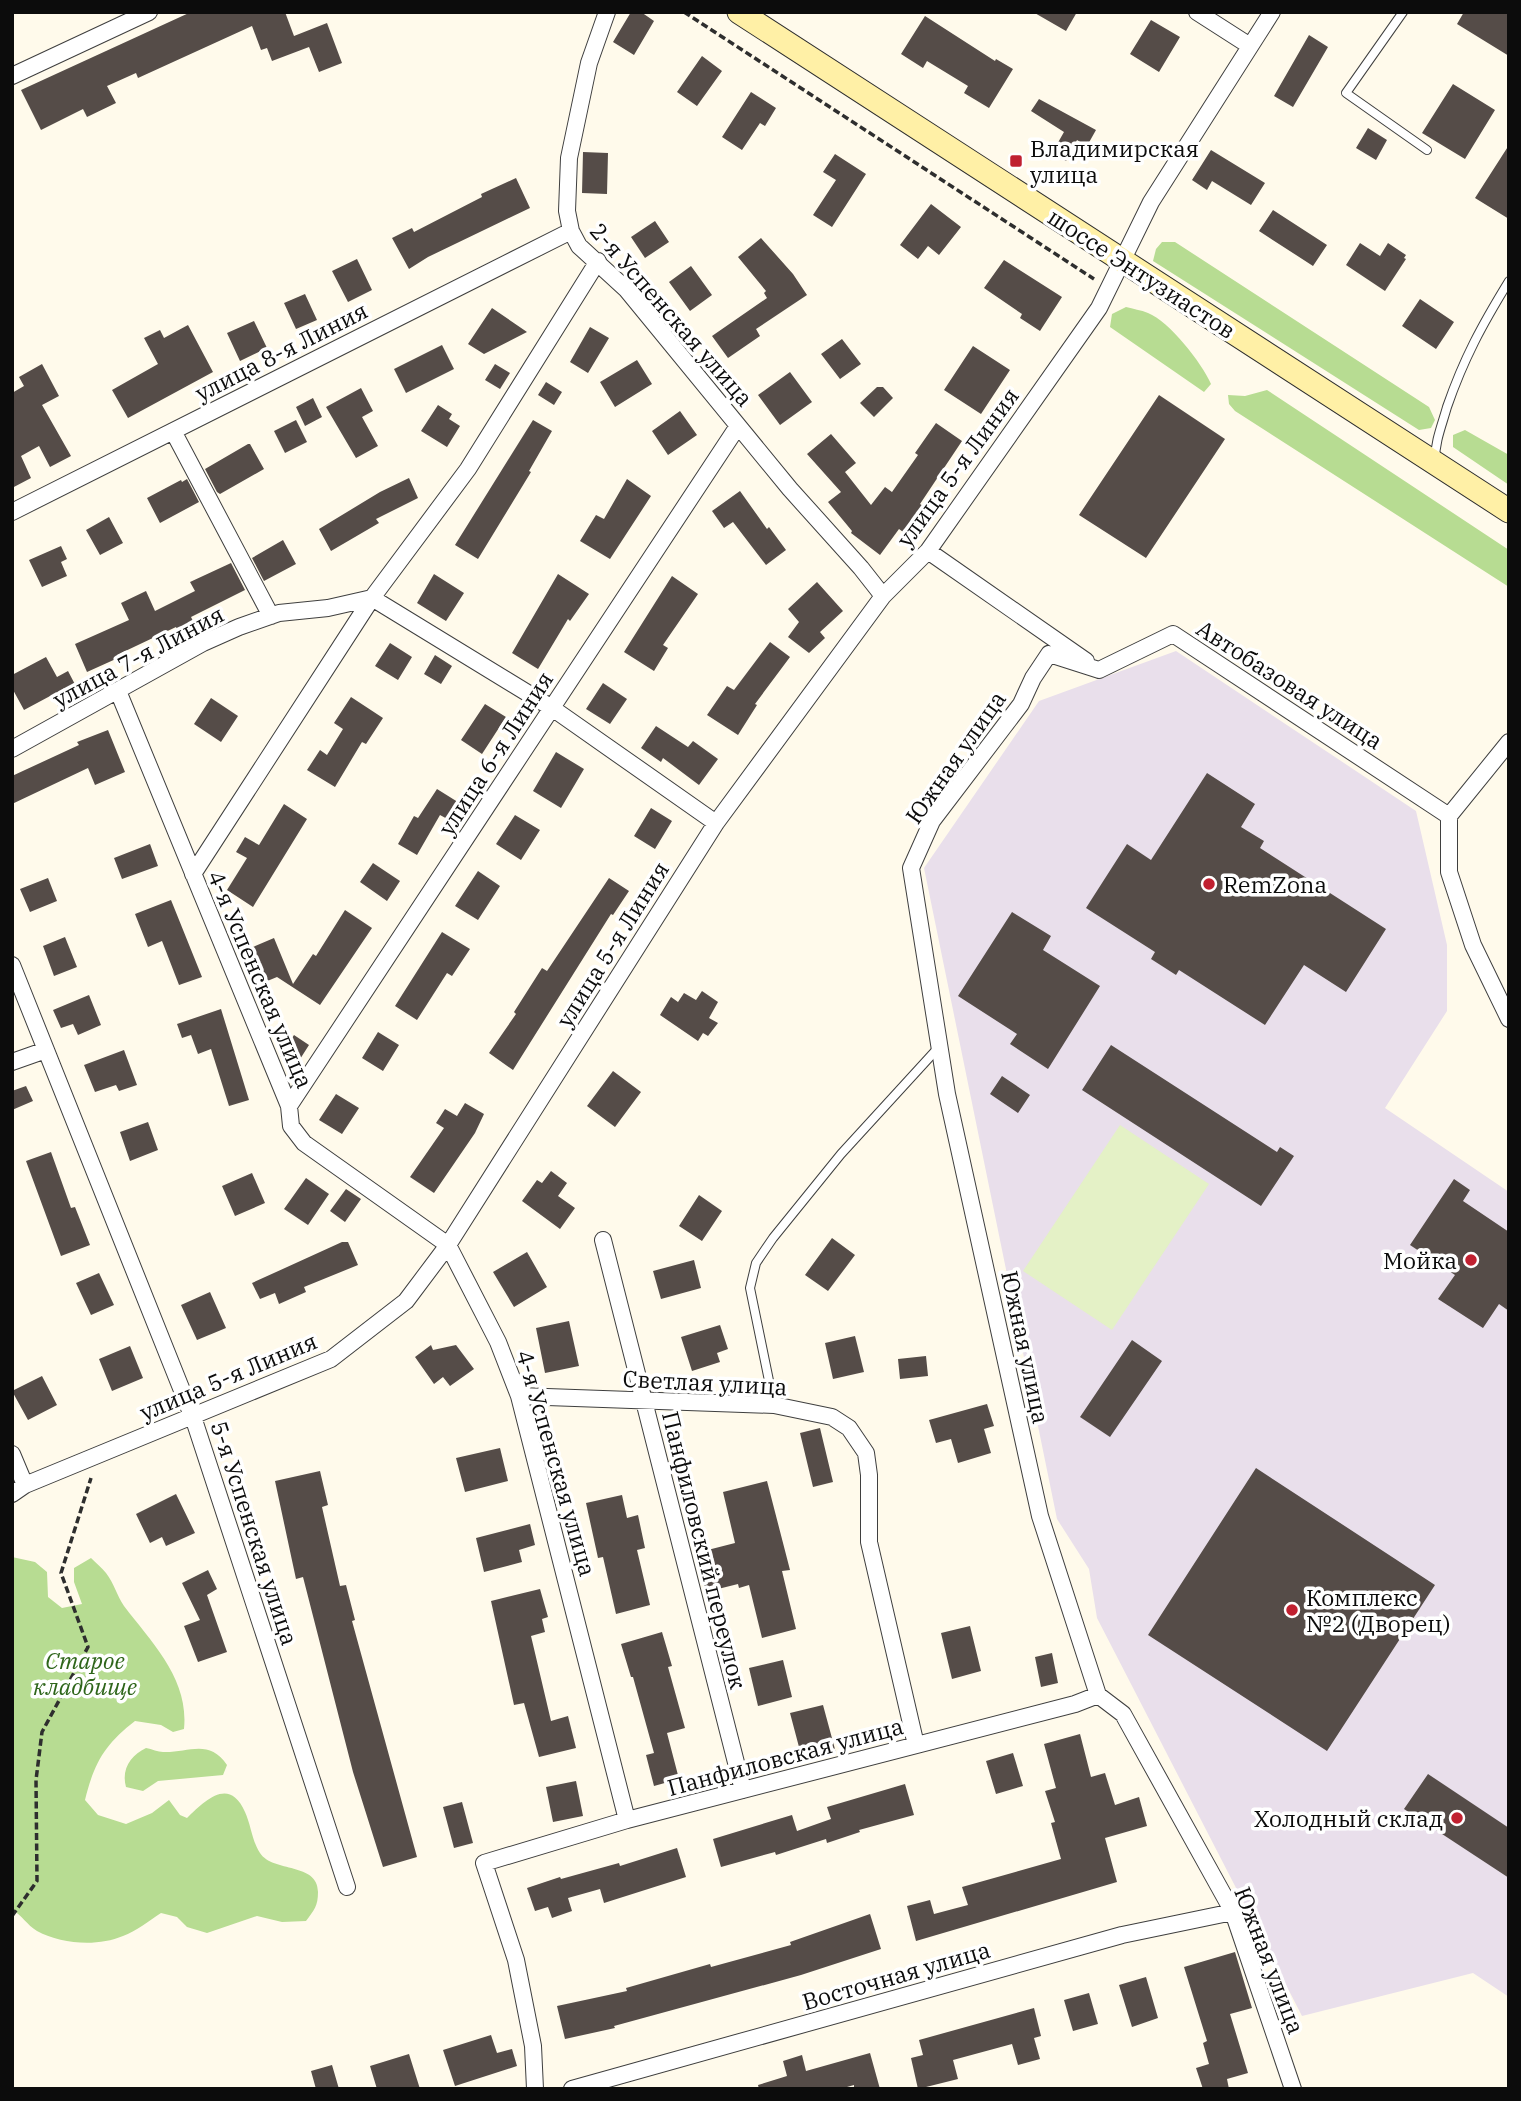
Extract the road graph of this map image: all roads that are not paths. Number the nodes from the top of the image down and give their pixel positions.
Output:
1 (149, 12) edge
2 (607, 12) edge
3 (739, 12) edge
4 (1197, 12) edge
5 (1272, 12) edge
6 (1403, 12) edge
7 (767, 20) edge
8 (1250, 46) junction
9 (12, 76) edge
10 (1427, 150) dead end
11 (571, 231) junction
12 (1122, 260) junction
13 (598, 261) junction
14 (1509, 281) edge
15 (738, 426) junction
16 (173, 431) junction
17 (1434, 463) junction
18 (1509, 511) edge
19 (12, 512) edge
20 (929, 551) junction
21 (883, 596) junction
22 (372, 598) junction
23 (271, 616) junction
24 (1099, 670) junction
25 (118, 691) junction
26 (552, 708) junction
27 (1509, 742) edge
28 (12, 749) edge
29 (1449, 816) junction
30 (716, 822) junction
31 (193, 874) junction
32 (12, 965) edge
33 (1509, 1019) edge
34 (939, 1046) junction
35 (46, 1050) junction
36 (12, 1062) edge
37 (289, 1105) junction
38 (603, 1240) dead end
39 (448, 1245) junction
40 (519, 1396) junction
41 (643, 1400) junction
42 (774, 1405) junction
43 (192, 1416) junction
44 (12, 1454) edge
45 (19, 1489) edge
46 (1098, 1695) junction
47 (916, 1745) junction
48 (743, 1790) junction
49 (627, 1820) junction
50 (347, 1887) dead end
51 (1233, 1912) junction
52 (535, 2089) edge
53 (572, 2089) edge
54 (1293, 2089) edge

1 - 9 street
2 - 11 street, 2-я Успенская улица
3 - 7 main road, шоссе Энтузиастов
4 - 8 street
5 - 8 street, улица 5-я Линия
6 - 10 lane
7 - 12 main road, шоссе Энтузиастов
8 - 12 street, улица 5-я Линия
11 - 13 street, 2-я Успенская улица
11 - 16 street, улица 8-я Линия
12 - 17 main road, шоссе Энтузиастов
12 - 20 street, улица 5-я Линия
13 - 15 street, 2-я Успенская улица
13 - 22 street
14 - 17 lane
15 - 21 street, 2-я Успенская улица
15 - 26 street, улица 6-я Линия
16 - 19 street, улица 8-я Линия
16 - 23 street
17 - 18 main road, шоссе Энтузиастов
20 - 21 street, улица 5-я Линия
20 - 24 street
21 - 30 street, улица 5-я Линия
22 - 23 street, улица 7-я Линия
22 - 26 street
22 - 31 street
23 - 25 street, улица 7-я Линия
24 - 29 street, Автобазовая улица
24 - 34 street, Южная улица
25 - 28 street, улица 7-я Линия
25 - 31 street, 4-я Успенская улица
26 - 30 street
26 - 37 street, улица 6-я Линия
27 - 29 street
29 - 33 street
30 - 39 street, улица 5-я Линия
31 - 37 street, 4-я Успенская улица
32 - 35 street, 5-я Успенская улица
34 - 42 lane
34 - 46 street, Южная улица
35 - 36 street
35 - 43 street, 5-я Успенская улица
37 - 39 street, 4-я Успенская улица
38 - 41 street, Панфиловский переулок
39 - 40 street, 4-я Успенская улица
39 - 43 street, улица 5-я Линия
40 - 41 street, Светлая улица
40 - 49 street, 4-я Успенская улица
41 - 42 street, Светлая улица
41 - 48 street, Панфиловский переулок
42 - 47 street, Светлая улица
43 - 45 street, улица 5-я Линия
43 - 50 street, 5-я Успенская улица
44 - 45 street
46 - 47 street, Панфиловская улица
46 - 51 street, Южная улица
47 - 48 street, Панфиловская улица
48 - 49 street, Панфиловская улица
49 - 52 street, Панфиловская улица
51 - 53 street, Восточная улица
51 - 54 street, Южная улица

